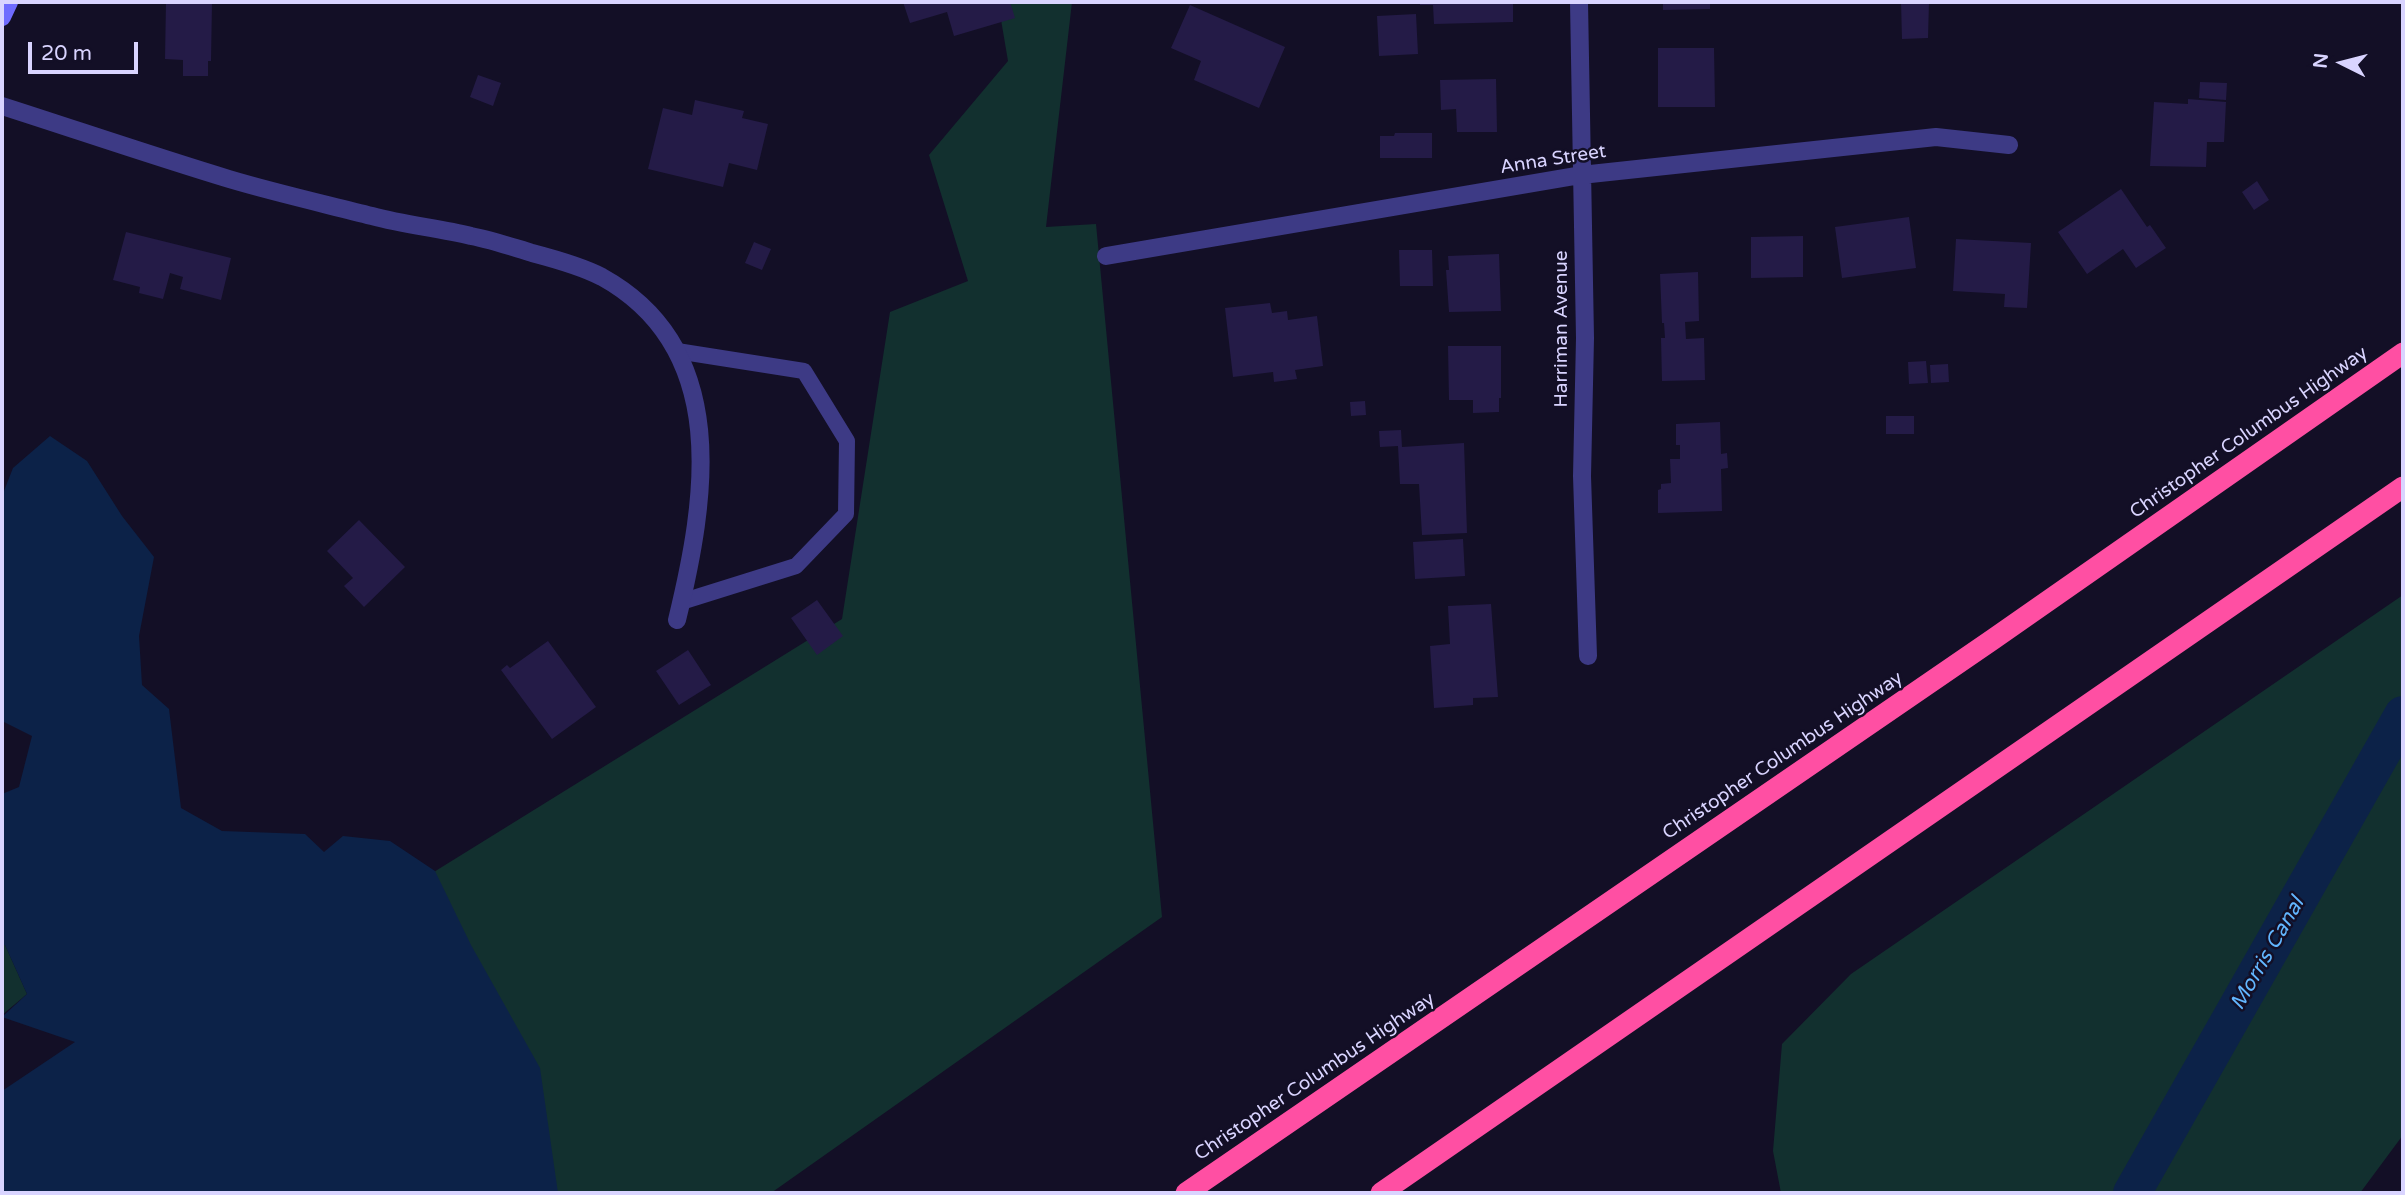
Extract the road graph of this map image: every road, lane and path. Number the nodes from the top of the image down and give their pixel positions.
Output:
1 (9, 2) edge
2 (1579, 2) edge
3 (2, 17) edge
4 (2, 106) edge
5 (2009, 145) dead end
6 (1581, 176) junction
7 (1106, 256) dead end
8 (677, 351) junction
9 (2403, 353) edge
10 (2403, 487) edge
11 (681, 602) junction
12 (677, 620) dead end
13 (1588, 656) dead end
14 (1186, 1193) edge
15 (1381, 1193) edge

1 - 3 street
2 - 6 street, Harriman Avenue
4 - 8 street
5 - 6 street, Anna Street
6 - 7 street, Anna Street
6 - 13 street, Harriman Avenue
8 - 11 street
8 - 11 lane
9 - 14 highway, Christopher Columbus Highway
10 - 15 highway
11 - 12 street

